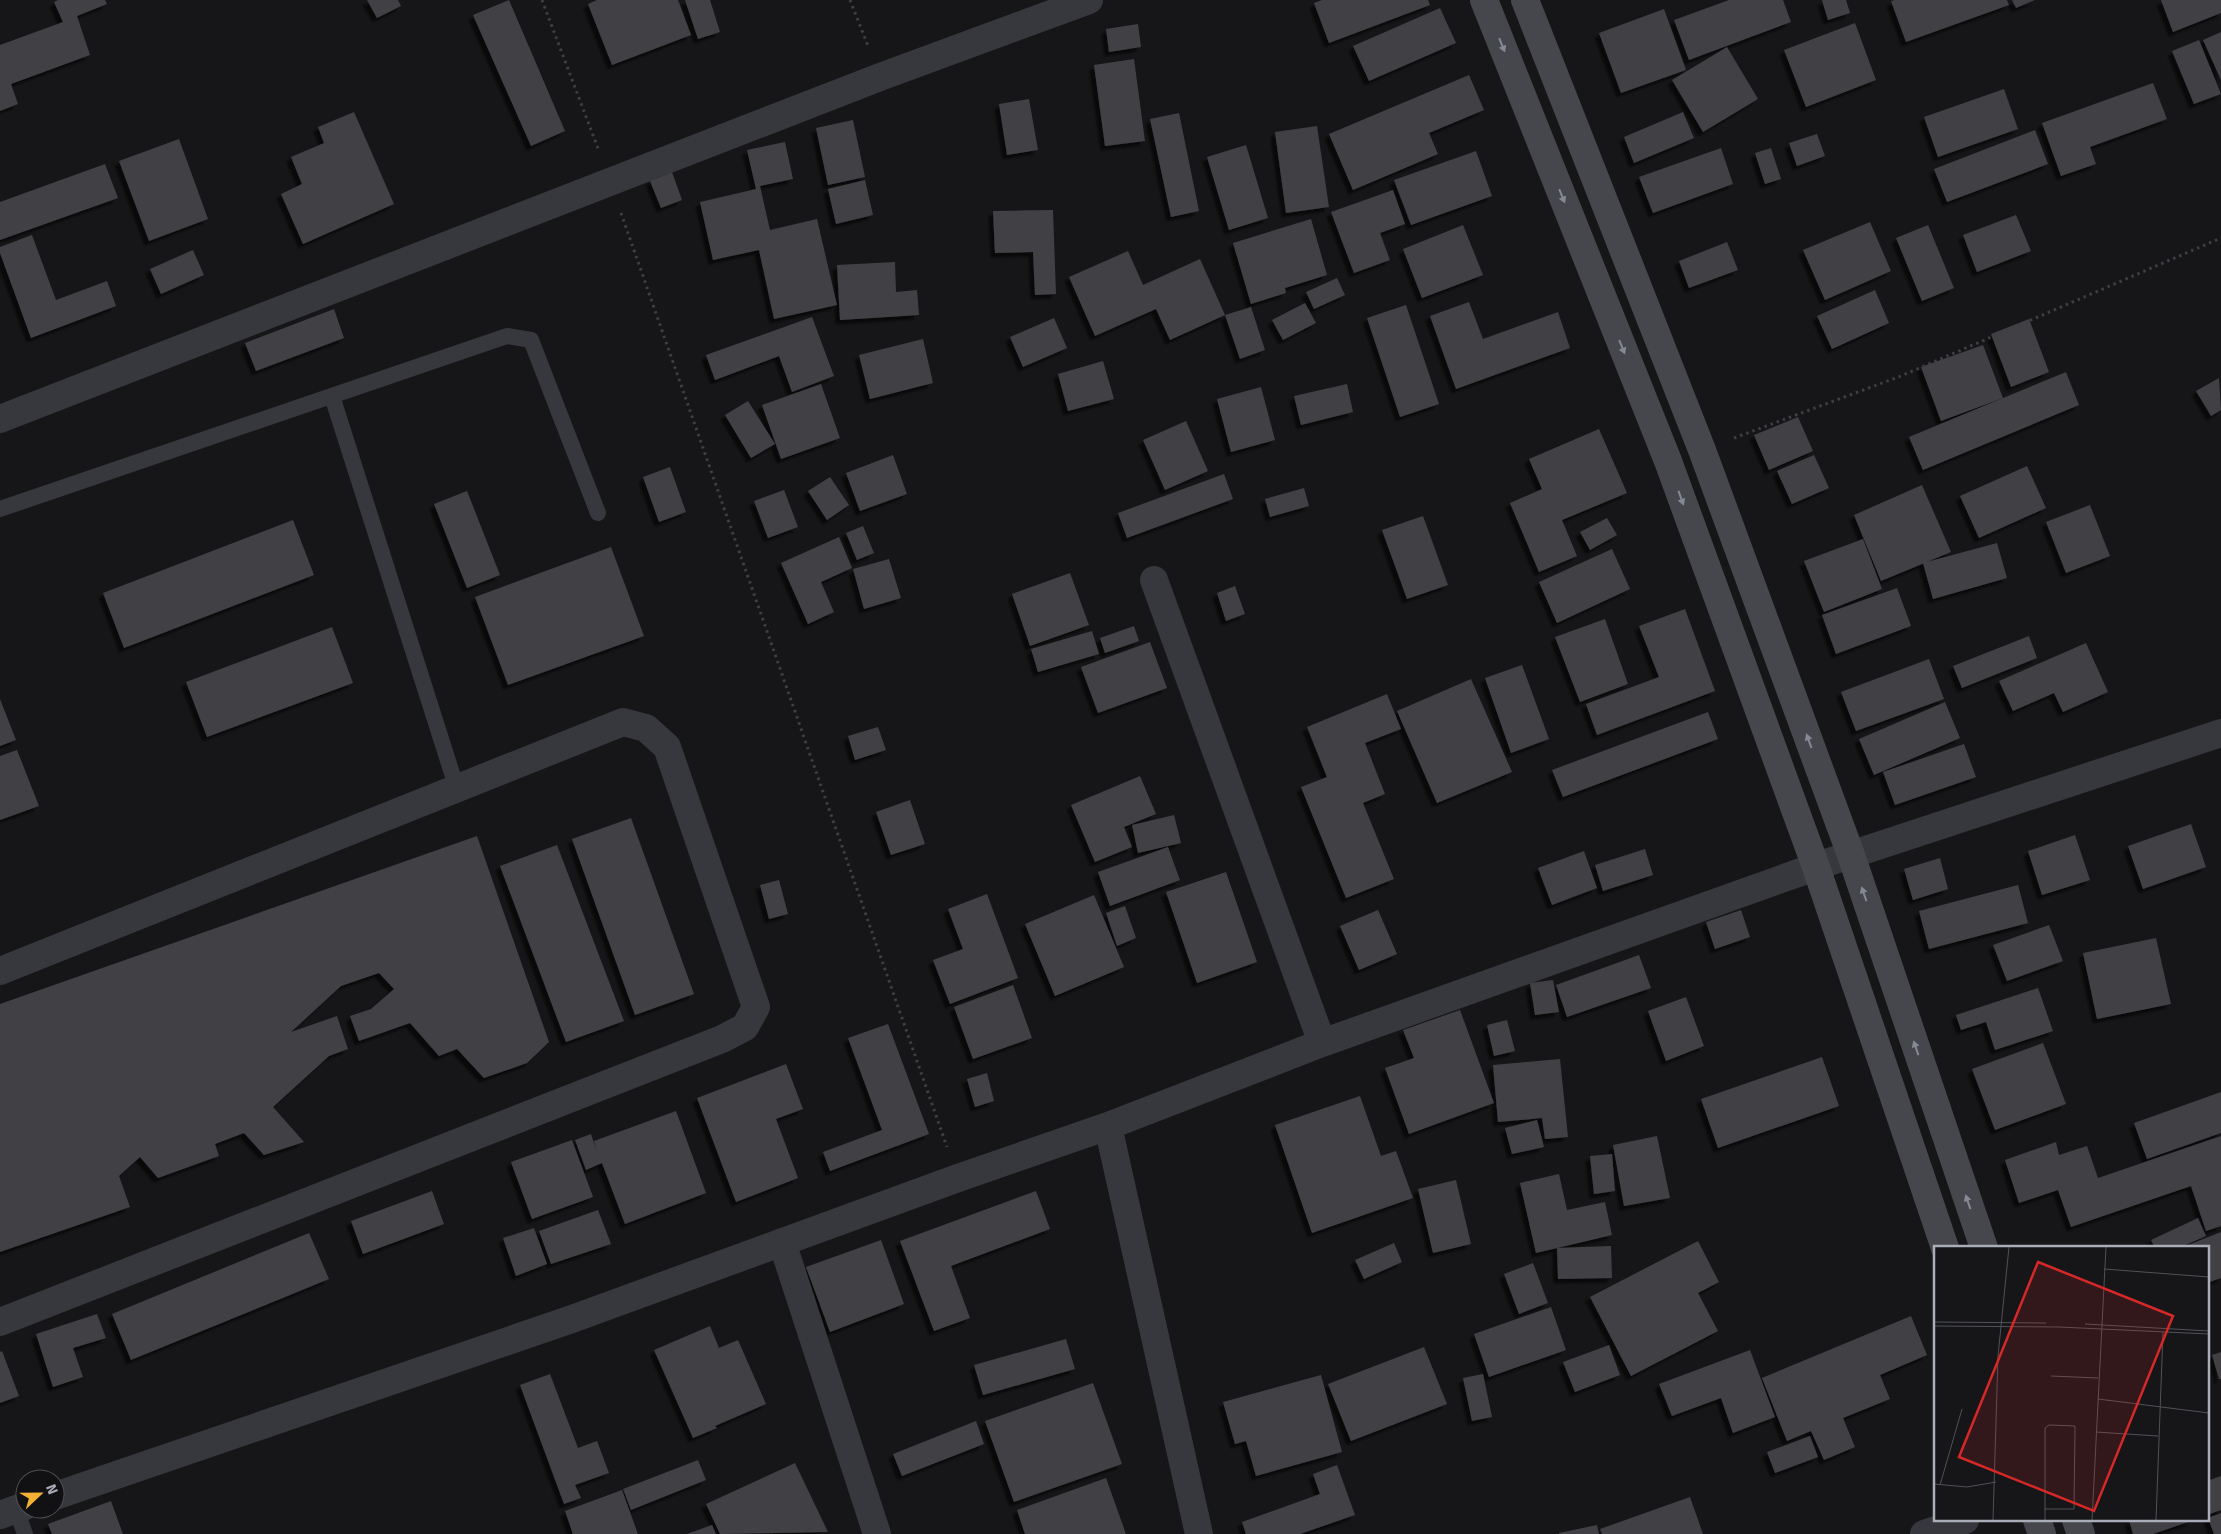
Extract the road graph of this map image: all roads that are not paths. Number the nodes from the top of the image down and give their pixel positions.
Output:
1 (1089, 0) edge
2 (1484, 0) edge
3 (1525, 0) edge
4 (332, 396) junction
5 (0, 419) edge
6 (0, 509) edge
7 (598, 513) dead end
8 (1154, 580) dead end
9 (2221, 733) edge
10 (456, 788) junction
11 (1851, 854) junction
12 (1816, 867) junction
13 (0, 971) edge
14 (1322, 1043) junction
15 (1108, 1126) junction
16 (782, 1242) junction
17 (1944, 1246) edge
18 (1983, 1246) edge
19 (0, 1322) edge
20 (65, 1493) edge
21 (1959, 1522) edge
22 (2038, 1522) edge
23 (2077, 1522) edge
24 (877, 1534) edge
25 (1199, 1534) edge
26 (1924, 1534) edge
27 (2042, 1534) edge
28 (2081, 1534) edge

1 - 5 street
2 -> 12 main road
11 -> 3 main road
4 - 6 lane
4 - 7 lane
4 - 10 lane
8 - 14 street
9 - 11 street
10 - 13 street
10 - 19 street
11 - 12 street
18 -> 11 main road
12 - 14 street
12 - 17 main road
14 - 15 street
15 - 16 street
15 - 25 street
16 - 20 street
16 - 24 street
21 - 26 street
22 - 27 main road
23 - 28 main road

